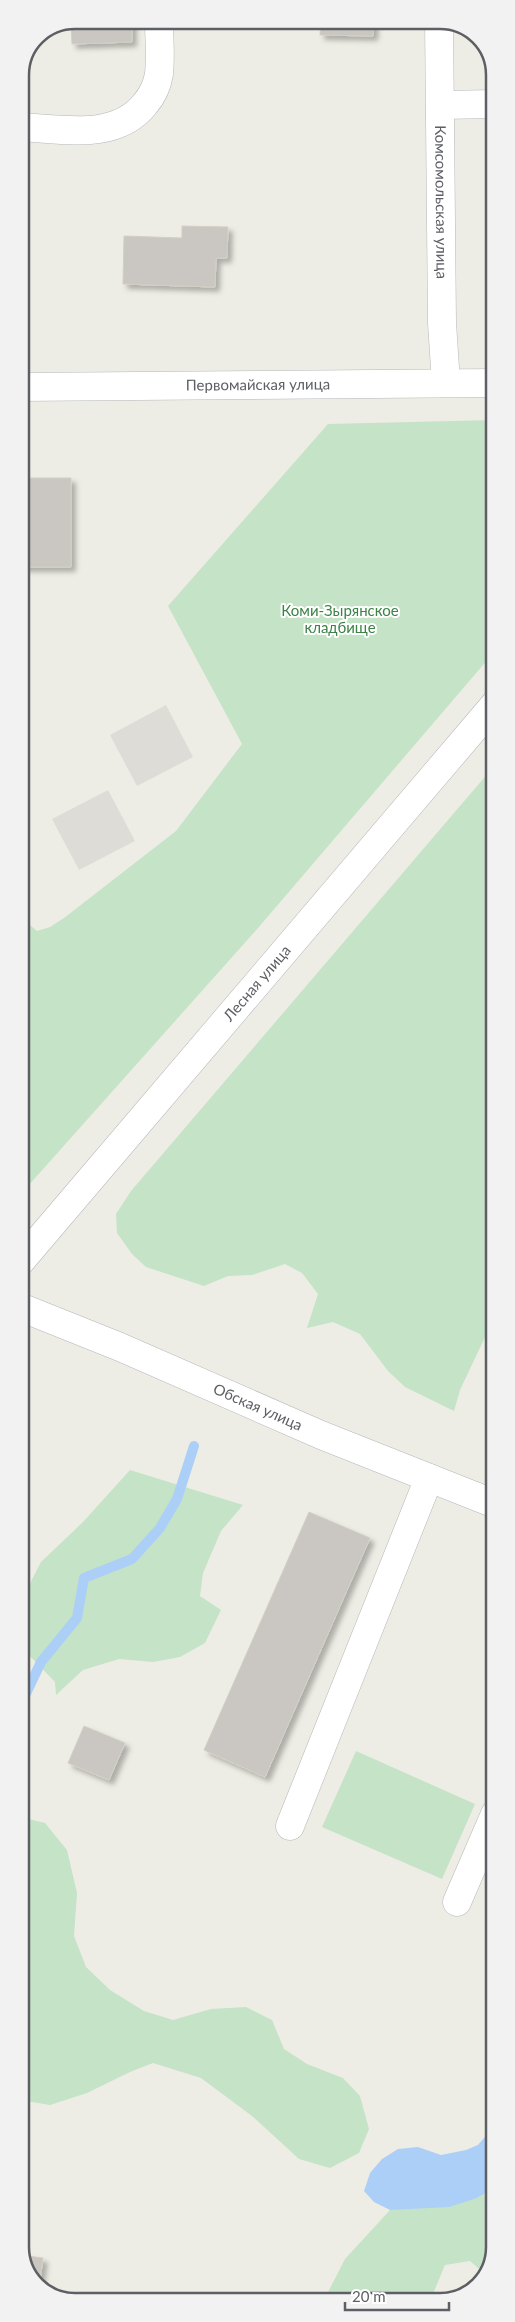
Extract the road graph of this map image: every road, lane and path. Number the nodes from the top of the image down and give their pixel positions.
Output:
1 (159, 29) edge
2 (439, 29) edge
3 (486, 104) edge
4 (441, 106) junction
5 (29, 127) edge
6 (446, 383) junction
7 (486, 384) edge
8 (29, 387) edge
9 (486, 715) edge
10 (29, 1251) edge
11 (29, 1311) edge
12 (429, 1478) junction
13 (486, 1500) edge
14 (290, 1826) dead end
15 (486, 1835) edge
16 (457, 1902) dead end

1 - 5 street
2 - 4 street, Комсомольская улица
3 - 4 street
4 - 6 street, Комсомольская улица
6 - 7 street, Первомайская улица
6 - 8 street, Первомайская улица
9 - 10 street, Лесная улица
11 - 12 street, Обская улица
12 - 13 street, Обская улица
12 - 14 street
15 - 16 street

